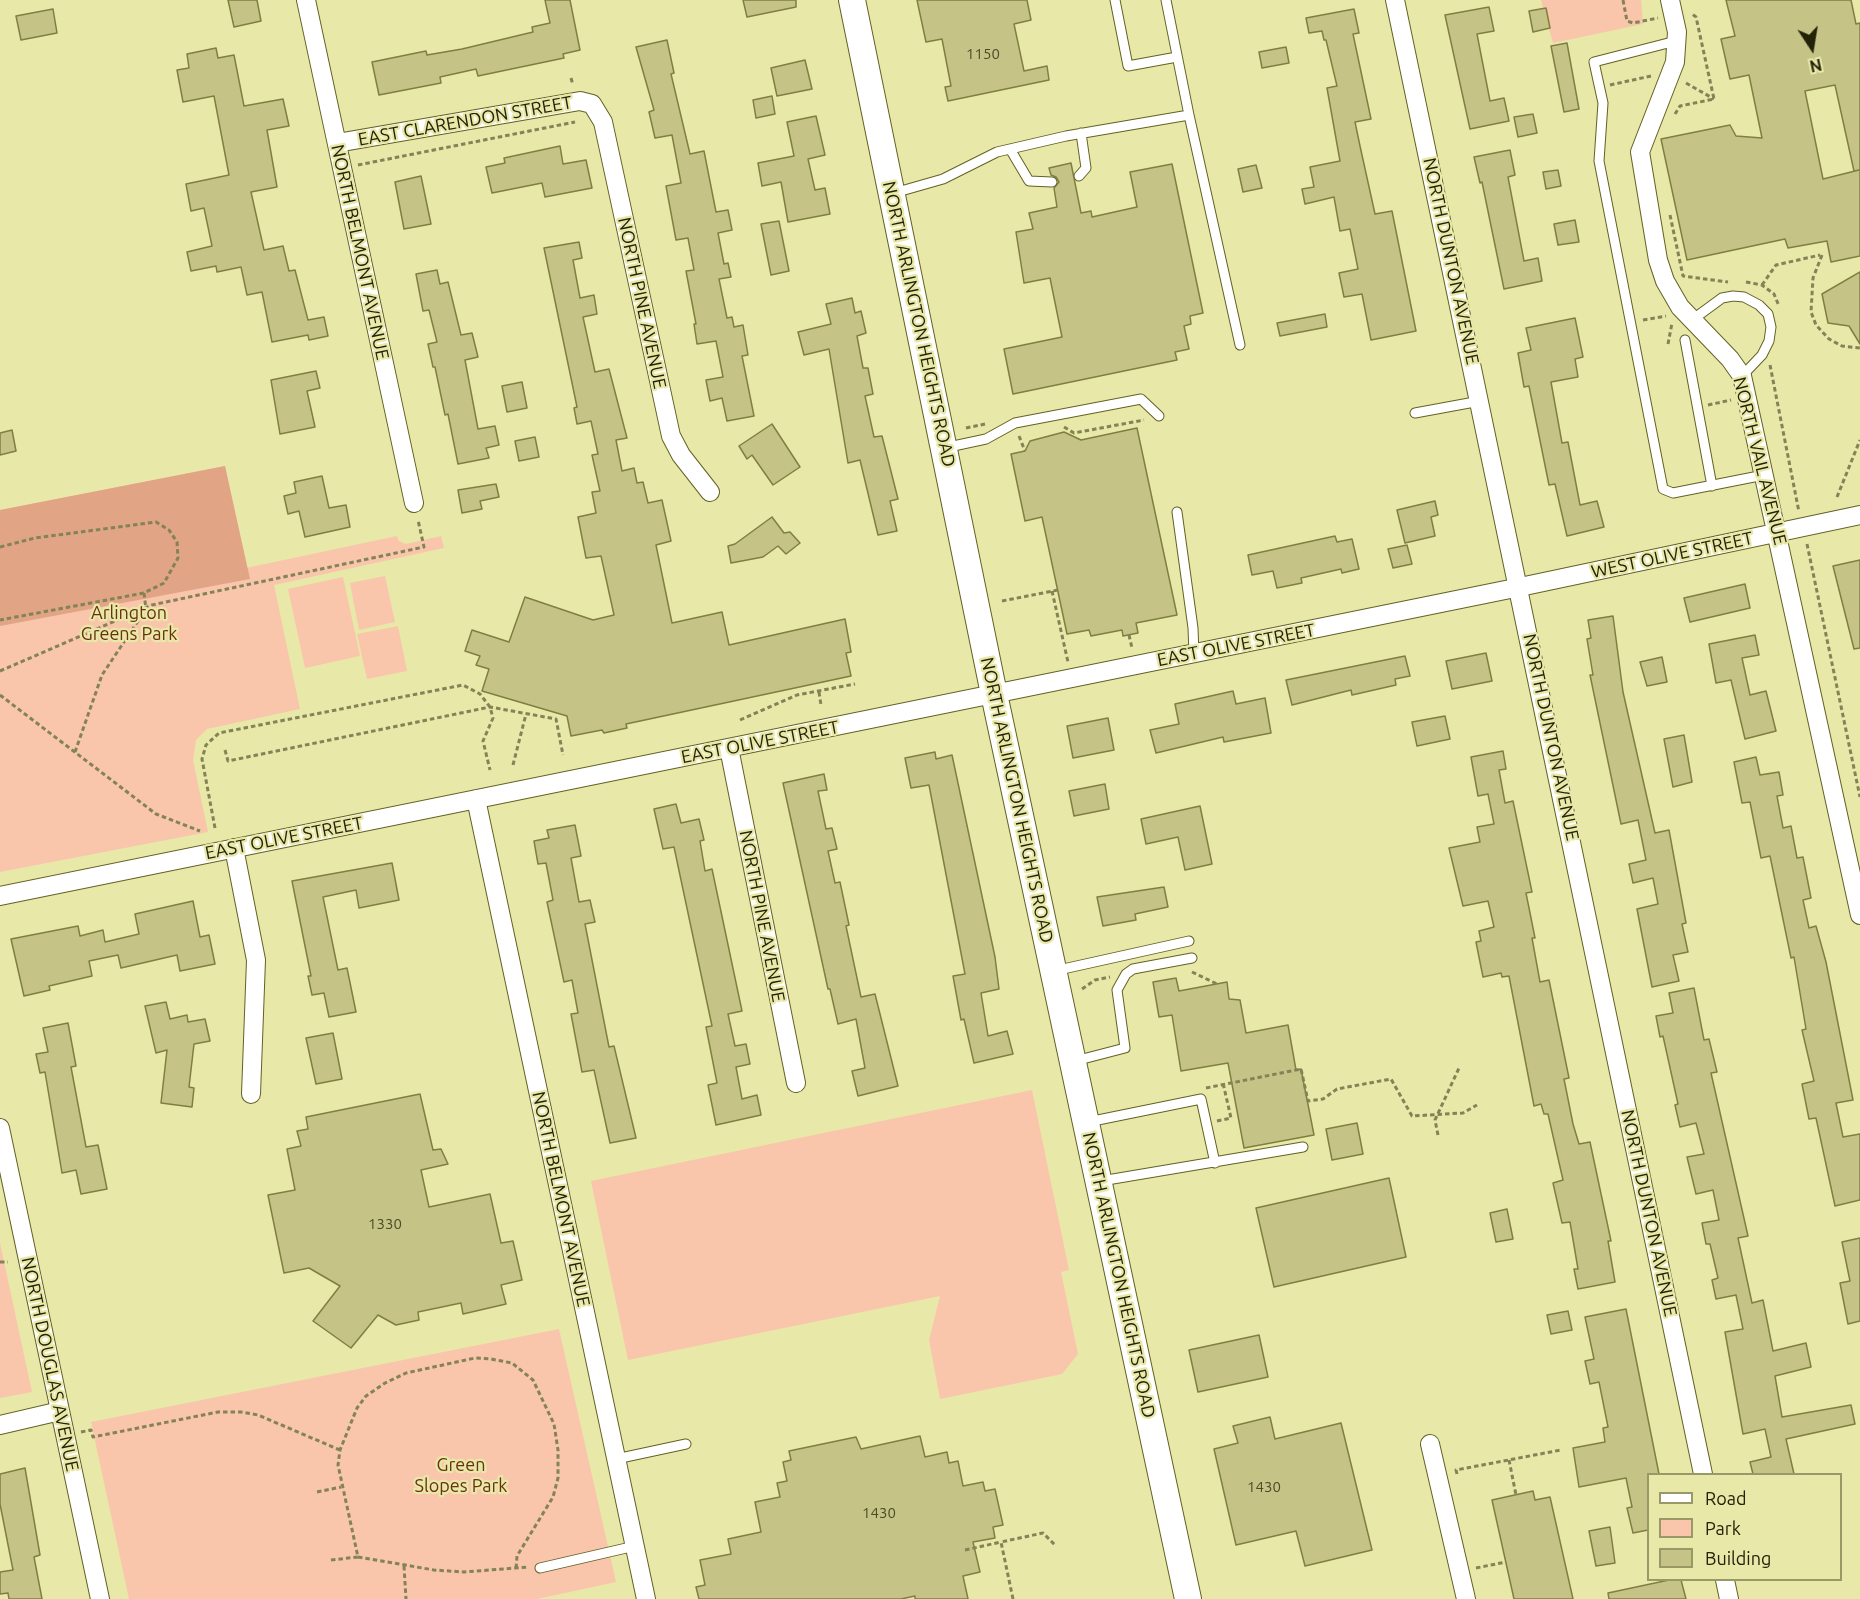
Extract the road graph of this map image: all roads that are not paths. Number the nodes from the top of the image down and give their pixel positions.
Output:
1 (306, 0) edge
2 (852, 0) edge
3 (1114, 0) edge
4 (1166, 0) edge
5 (1395, 0) edge
6 (1670, 0) edge
7 (1676, 41) junction
8 (1177, 57) junction
9 (592, 104) joint
10 (1189, 115) junction
11 (1082, 133) junction
12 (337, 143) junction
13 (1010, 149) junction
14 (1079, 176) dead end
15 (1052, 182) dead end
16 (892, 194) junction
17 (1692, 320) junction
18 (1685, 340) dead end
19 (1240, 345) dead end
20 (1742, 376) junction
21 (1480, 401) junction
22 (1415, 413) dead end
23 (1159, 416) dead end
24 (944, 448) junction
25 (1764, 475) junction
26 (1712, 486) junction
27 (710, 492) dead end
28 (414, 503) road end
29 (1178, 512) dead end
30 (1860, 515) edge
31 (1778, 533) junction
32 (1520, 587) junction
33 (1194, 654) junction
34 (994, 694) junction
35 (729, 748) junction
36 (476, 799) junction
37 (234, 848) junction
38 (0, 896) edge
39 (1860, 915) edge
40 (1189, 941) dead end
41 (1192, 958) dead end
42 (1054, 971) junction
43 (1073, 1062) junction
44 (796, 1083) dead end
45 (251, 1094) dead end
46 (1086, 1122) junction
47 (0, 1128) edge
48 (1303, 1147) dead end
49 (1215, 1163) junction
50 (1099, 1181) junction
51 (60, 1411) junction
52 (0, 1425) edge
53 (686, 1444) dead end
54 (1430, 1444) dead end
55 (616, 1459) junction
56 (1703, 1473) edge
57 (635, 1546) junction
58 (540, 1568) road end
59 (1725, 1581) edge
60 (100, 1599) edge
61 (646, 1599) edge
62 (1188, 1599) edge
63 (1466, 1599) edge
64 (1729, 1599) edge

1 - 12 street, NORTH BELMONT AVENUE
2 - 16 main road, NORTH ARLINGTON HEIGHTS ROAD
3 - 8 lane
4 - 8 lane
5 - 21 street, NORTH DUNTON AVENUE
6 - 7 street, NORTH VAIL AVENUE
7 - 17 street, NORTH VAIL AVENUE
7 - 26 lane
8 - 10 lane
9 - 12 street, EAST CLARENDON STREET
9 - 27 street, NORTH PINE AVENUE
10 - 11 lane
10 - 19 lane
11 - 13 lane
11 - 14 lane
12 - 28 street, NORTH BELMONT AVENUE
13 - 15 lane
13 - 16 lane
16 - 24 main road, NORTH ARLINGTON HEIGHTS ROAD
17 - 20 street, NORTH VAIL AVENUE
17 - 20 lane
18 - 26 lane
20 - 25 street, NORTH VAIL AVENUE
21 - 22 lane
21 - 32 street, NORTH DUNTON AVENUE
23 - 24 lane
24 - 34 main road, NORTH ARLINGTON HEIGHTS ROAD
25 - 26 lane
25 - 31 street, NORTH VAIL AVENUE
29 - 33 lane
30 - 31 street, WEST OLIVE STREET
31 - 32 street, WEST OLIVE STREET
31 - 39 street, NORTH VAIL AVENUE
32 - 33 street, EAST OLIVE STREET
32 - 56 street, NORTH DUNTON AVENUE
33 - 34 street, EAST OLIVE STREET
34 - 35 street, EAST OLIVE STREET
34 - 42 main road, NORTH ARLINGTON HEIGHTS ROAD
35 - 36 street, EAST OLIVE STREET
35 - 44 street, NORTH PINE AVENUE
36 - 37 street, EAST OLIVE STREET
36 - 55 street, NORTH BELMONT AVENUE
37 - 38 street, EAST OLIVE STREET
37 - 45 street
40 - 42 lane
41 - 43 lane
42 - 43 main road, NORTH ARLINGTON HEIGHTS ROAD
43 - 46 main road, NORTH ARLINGTON HEIGHTS ROAD
46 - 49 lane
46 - 50 main road, NORTH ARLINGTON HEIGHTS ROAD
47 - 51 street, NORTH DOUGLAS AVENUE
48 - 49 lane
49 - 50 lane
50 - 62 main road, NORTH ARLINGTON HEIGHTS ROAD
51 - 52 street
51 - 60 street, NORTH DOUGLAS AVENUE
53 - 55 lane
54 - 63 street
55 - 57 street, NORTH BELMONT AVENUE
57 - 58 lane
57 - 61 street, NORTH BELMONT AVENUE
59 - 64 street

